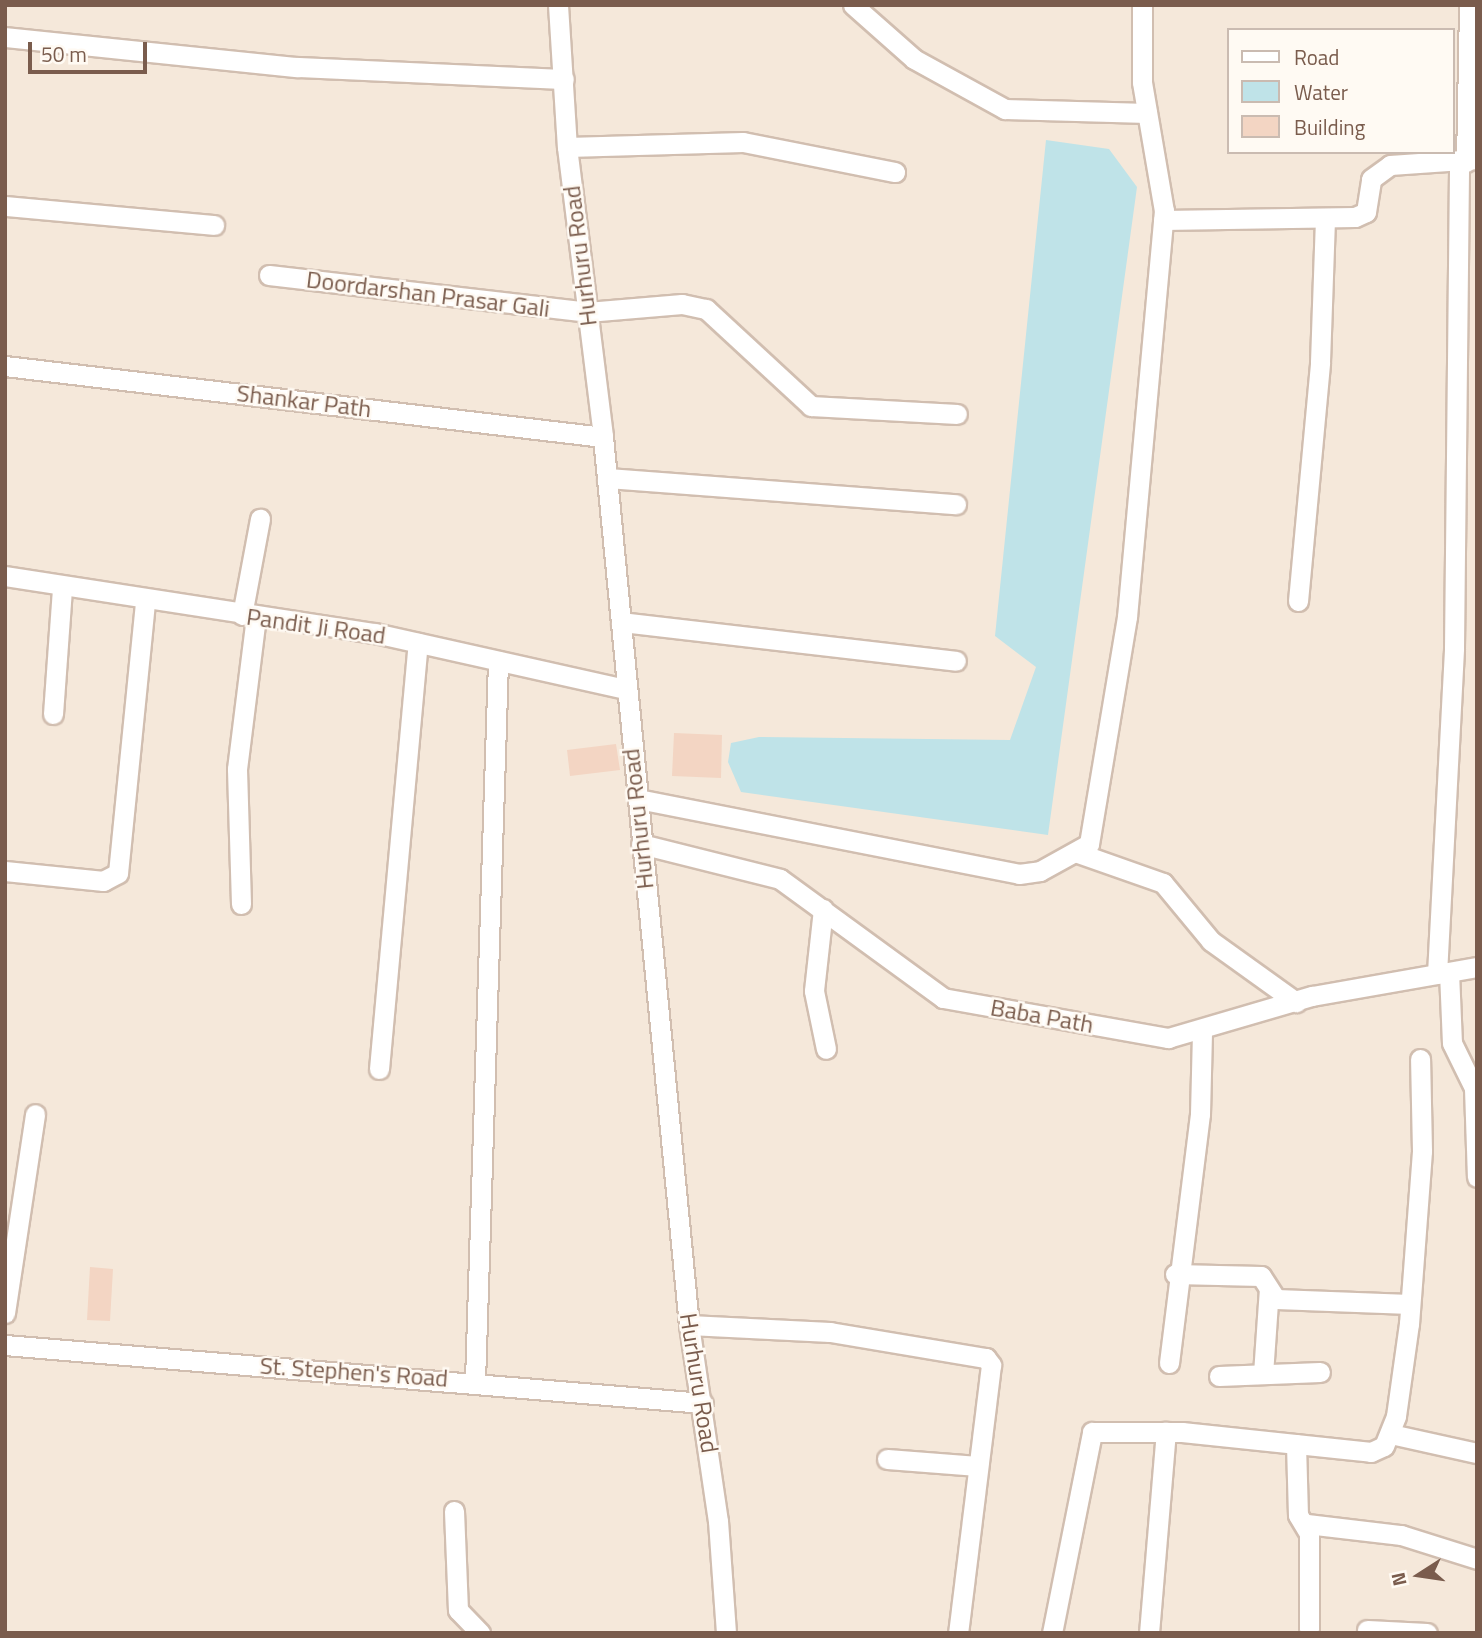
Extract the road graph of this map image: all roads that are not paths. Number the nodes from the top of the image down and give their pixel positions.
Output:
1 (558, 5) edge
2 (853, 5) edge
3 (1142, 5) edge
4 (1469, 5) edge
5 (5, 37) edge
6 (564, 79) junction
7 (1147, 113) junction
8 (567, 147) junction
9 (1467, 162) edge
10 (895, 172) dead end
11 (5, 206) edge
12 (1163, 220) junction
13 (1325, 220) junction
14 (215, 225) dead end
15 (269, 275) dead end
16 (587, 312) junction
17 (5, 366) edge
18 (957, 414) dead end
19 (603, 437) junction
20 (607, 478) junction
21 (956, 504) dead end
22 (260, 519) dead end
23 (5, 576) edge
24 (62, 587) junction
25 (1298, 601) dead end
26 (145, 602) junction
27 (249, 616) junction
28 (621, 622) junction
29 (418, 643) junction
30 (498, 661) junction
31 (956, 661) dead end
32 (625, 689) junction
33 (53, 714) dead end
34 (638, 799) junction
35 (641, 844) junction
36 (1078, 853) junction
37 (5, 870) edge
38 (241, 904) dead end
39 (822, 909) junction
40 (1477, 967) edge
41 (1443, 973) junction
42 (1296, 1002) junction
43 (1202, 1031) junction
44 (826, 1049) dead end
45 (1419, 1059) dead end
46 (379, 1069) dead end
47 (35, 1114) dead end
48 (1477, 1177) edge
49 (1175, 1275) junction
50 (1269, 1289) junction
51 (1410, 1304) junction
52 (5, 1313) edge
53 (689, 1325) junction
54 (5, 1345) edge
55 (1169, 1363) dead end
56 (1320, 1372) dead end
57 (1263, 1374) junction
58 (1219, 1376) dead end
59 (475, 1381) junction
60 (703, 1403) junction
61 (1166, 1432) junction
62 (1391, 1434) junction
63 (1296, 1444) junction
64 (1477, 1453) edge
65 (887, 1459) dead end
66 (978, 1466) junction
67 (454, 1511) dead end
68 (1307, 1524) junction
69 (1477, 1559) edge
70 (1309, 1629) dead end
71 (1367, 1630) dead end
72 (480, 1633) edge
73 (726, 1633) edge
74 (958, 1633) edge
75 (1052, 1633) edge
76 (1149, 1633) edge
77 (1427, 1633) edge

1 - 6 street, Hurhuru Road
2 - 7 street
3 - 7 street
4 - 9 street
5 - 6 street
6 - 8 street, Hurhuru Road
7 - 12 street
8 - 10 street
8 - 16 street, Hurhuru Road
9 - 13 street
9 - 41 street
11 - 14 street
12 - 13 street
12 - 36 street
13 - 25 street
15 - 16 street, Doordarshan Prasar Gali
16 - 18 street, Doordarshan Prasar Gali
16 - 19 street, Hurhuru Road
17 - 19 street, Shankar Path
19 - 20 street, Hurhuru Road
20 - 21 street
20 - 28 street, Hurhuru Road
22 - 27 street
23 - 24 street, Pandit Ji Road
24 - 26 street, Pandit Ji Road
24 - 33 street
26 - 27 street, Pandit Ji Road
26 - 37 street
27 - 29 street, Pandit Ji Road
27 - 38 street
28 - 31 street
28 - 32 street, Hurhuru Road
29 - 30 street, Pandit Ji Road
29 - 46 street
30 - 32 street, Pandit Ji Road
30 - 59 street
32 - 34 street, Hurhuru Road
34 - 35 street, Hurhuru Road
34 - 36 street
35 - 39 street, Baba Path
35 - 53 street, Hurhuru Road
36 - 42 street
39 - 43 street, Baba Path
39 - 44 street
40 - 41 street, Baba Path
41 - 42 street, Baba Path
41 - 48 street
42 - 43 street, Baba Path
43 - 49 street
45 - 51 street
47 - 52 street
49 - 50 street
49 - 55 street
50 - 51 street
50 - 57 street
51 - 62 street
53 - 60 street, Hurhuru Road
53 - 66 street
54 - 59 street, St. Stephen's Road
56 - 57 street
57 - 58 street
59 - 60 street, St. Stephen's Road
60 - 73 street, Hurhuru Road
61 - 63 street
61 - 75 street
61 - 76 street
62 - 63 street
62 - 64 street
63 - 68 street
65 - 66 street
66 - 74 street
67 - 72 street
68 - 69 street
68 - 70 street
71 - 77 street

